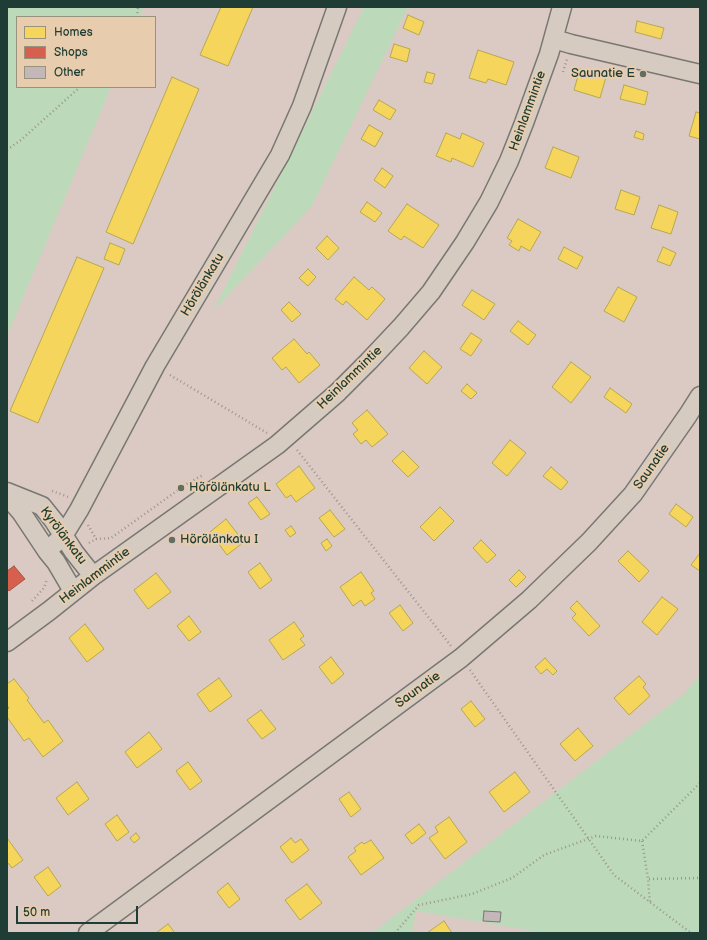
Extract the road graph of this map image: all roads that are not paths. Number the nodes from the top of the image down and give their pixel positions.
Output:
1 (337, 7) edge
2 (562, 7) edge
3 (554, 39) junction
4 (700, 74) edge
5 (700, 396) edge
6 (7, 492) edge
7 (7, 496) edge
8 (63, 536) junction
9 (47, 550) junction
10 (93, 576) junction
11 (73, 591) junction
12 (7, 642) edge
13 (88, 933) edge

1 - 8 street, Hörölänkatu
2 - 3 street, Heinlammintie
3 - 4 street
3 - 10 street, Heinlammintie
5 - 13 street, Saunatie
6 - 8 street, Kyrölänkatu
7 - 9 street, Kyrölänkatu
8 - 9 street, Hörölänkatu
8 - 10 street, Kyrölänkatu
9 - 11 street, Kyrölänkatu
10 - 11 street, Heinlammintie
11 - 12 street, Heinlammintie

